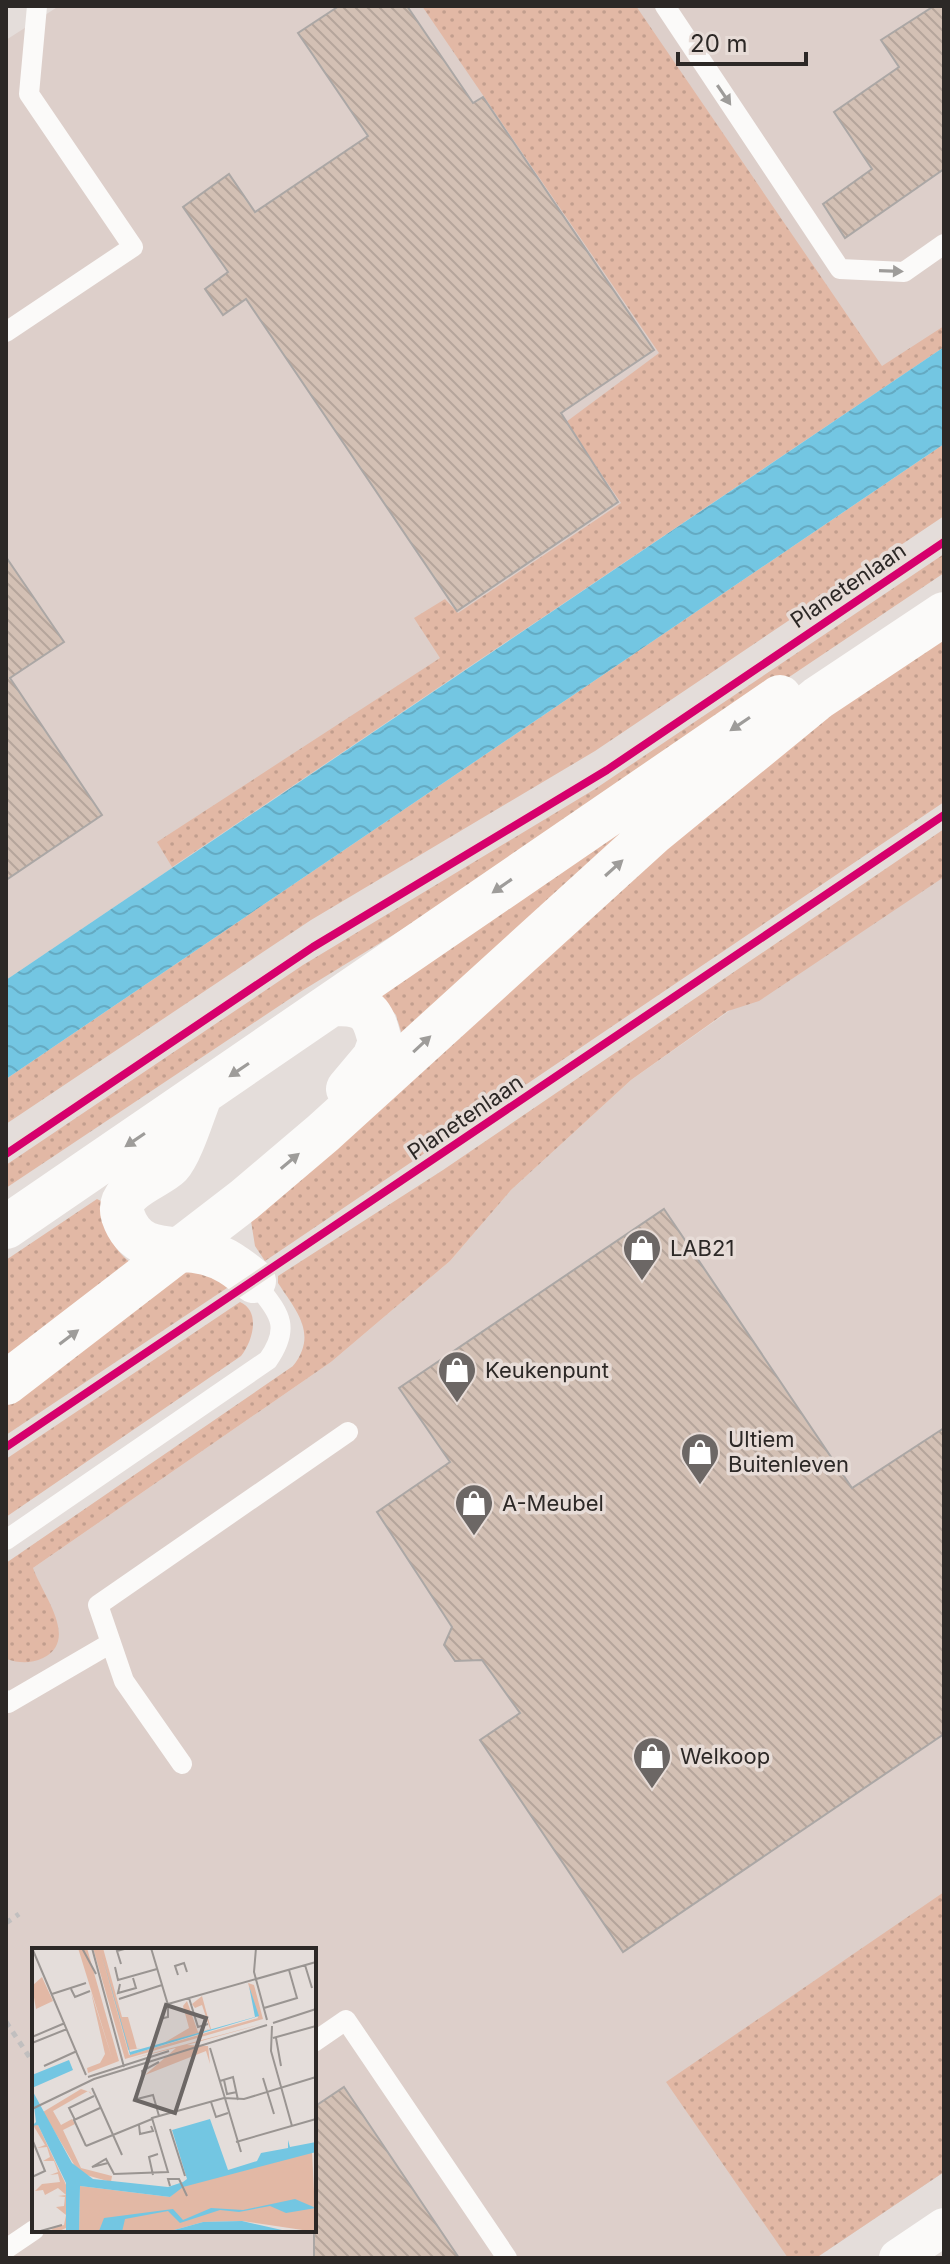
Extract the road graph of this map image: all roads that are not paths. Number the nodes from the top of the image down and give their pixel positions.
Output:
1 (37, 6) edge
2 (666, 6) edge
3 (944, 244) edge
4 (6, 332) edge
5 (944, 586) edge
6 (944, 614) edge
7 (335, 1004) junction
8 (200, 1096) junction
9 (323, 1133) junction
10 (244, 1200) junction
11 (6, 1227) edge
12 (181, 1248) junction
13 (254, 1281) junction
14 (6, 1383) edge
15 (348, 1432) dead end
16 (6, 1540) edge
17 (111, 1643) junction
18 (6, 1700) edge
19 (182, 1764) dead end
20 (316, 2041) edge
21 (944, 2227) edge
22 (32, 2231) edge
23 (6, 2249) edge
24 (507, 2258) edge
25 (898, 2258) edge

1 - 4 lane
2 -> 3 lane
5 -> 7 main road
9 -> 6 main road
7 -> 8 main road
7 - 9 main road
8 -> 11 main road
8 - 12 main road
10 -> 9 main road
10 - 12 main road
10 - 13 main road
12 - 13 main road
14 -> 12 main road
13 - 16 lane
15 - 17 lane
17 - 18 lane
17 - 19 lane
20 - 24 lane
21 - 25 street
22 - 23 lane

